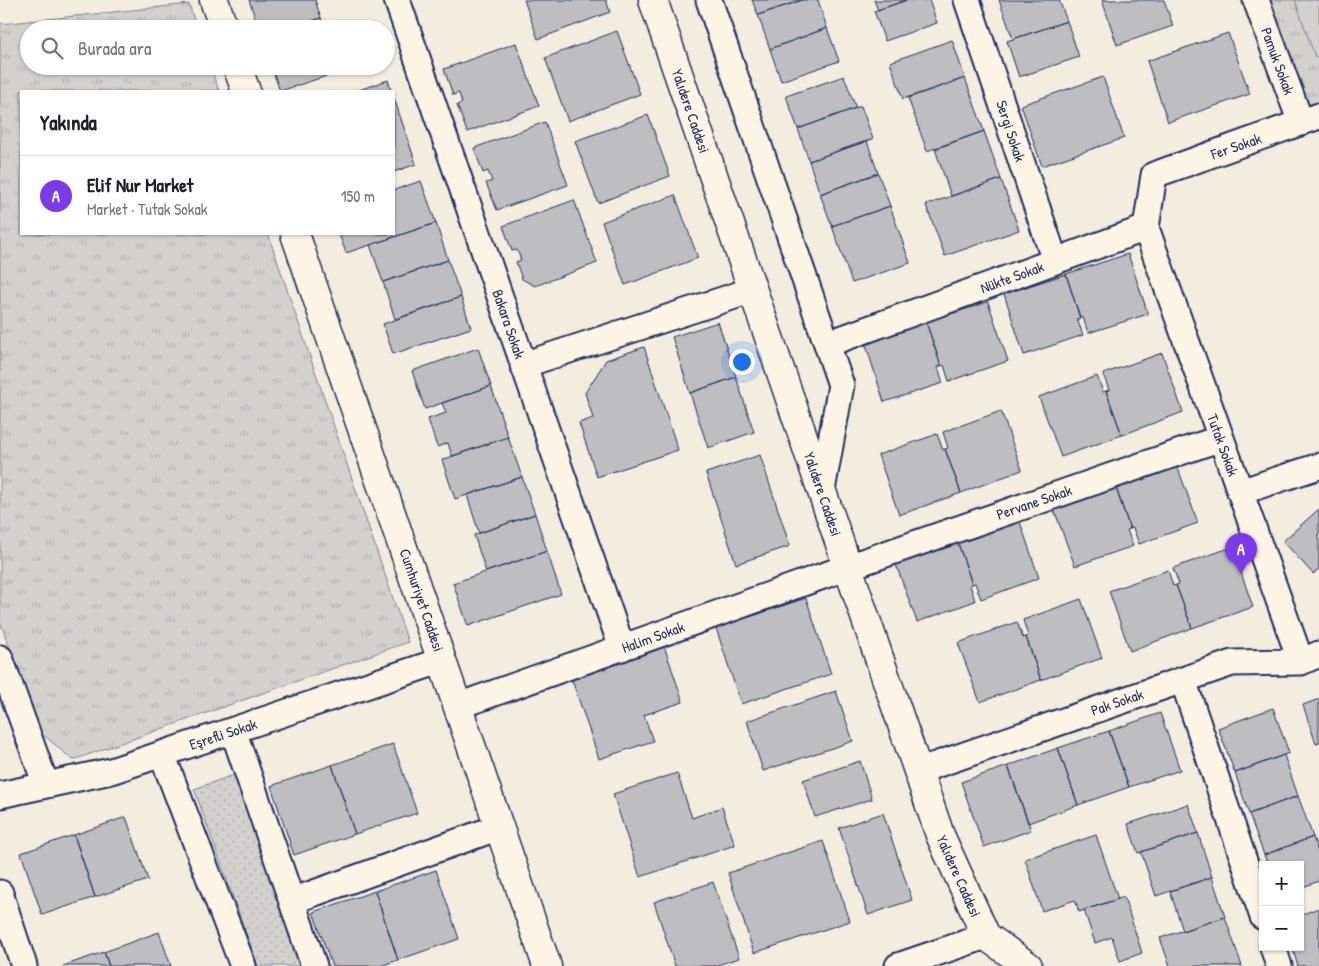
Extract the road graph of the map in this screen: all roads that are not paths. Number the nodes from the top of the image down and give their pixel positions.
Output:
1 (214, 0) edge
2 (397, 0) edge
3 (653, 0) edge
4 (709, 0) edge
5 (967, 0) edge
6 (1256, 0) edge
7 (221, 20) edge
8 (240, 75) edge
9 (246, 90) edge
10 (1310, 120) edge
11 (1146, 228) junction
12 (295, 235) edge
13 (1054, 261) junction
14 (753, 290) junction
15 (827, 344) junction
16 (524, 364) junction
17 (1221, 438) junction
18 (1319, 466) edge
19 (822, 490) junction
20 (1240, 492) junction
21 (848, 567) junction
22 (622, 648) junction
23 (0, 658) edge
24 (1310, 658) edge
25 (443, 660) junction
26 (1183, 680) junction
27 (458, 706) junction
28 (233, 730) junction
29 (162, 754) junction
30 (918, 771) junction
31 (46, 785) junction
32 (0, 795) edge
33 (499, 827) junction
34 (0, 893) edge
35 (292, 901) junction
36 (1259, 906) edge
37 (986, 936) junction
38 (1274, 951) edge
39 (24, 966) edge
40 (243, 966) edge
41 (314, 966) edge
42 (547, 966) edge
43 (898, 966) edge
44 (1028, 966) edge
45 (1279, 966) edge

1 - 7 street
2 - 16 street, Bakara Sokak
3 - 14 street, Yalıdere Caddesi
4 - 15 street
5 - 13 street, Sergi Sokak
6 - 10 street, Pamuk Sokak
8 - 9 street
10 - 11 street, Fer Sokak
11 - 13 street, Nükte Sokak
11 - 17 street, Tutak Sokak
12 - 25 street, Cumhuriyet Caddesi
13 - 15 street, Nükte Sokak
14 - 16 street
14 - 19 street, Yalıdere Caddesi
15 - 19 street
16 - 22 street, Bakara Sokak
17 - 20 street, Tutak Sokak
17 - 21 street, Pervane Sokak
18 - 20 street
19 - 21 street, Yalıdere Caddesi
20 - 24 street, Tutak Sokak
21 - 22 street, Halim Sokak
21 - 30 street, Yalıdere Caddesi
22 - 27 street, Halim Sokak
23 - 31 street
24 - 26 street, Pak Sokak
25 - 27 street, Cumhuriyet Caddesi
25 - 28 street, Eşrefli Sokak
26 - 30 street, Pak Sokak
26 - 36 street
27 - 33 street, Cumhuriyet Caddesi
28 - 29 street, Eşrefli Sokak
28 - 35 street
29 - 31 street, Eşrefli Sokak
29 - 40 street
30 - 37 street, Yalıdere Caddesi
31 - 32 street, Eşrefli Sokak
33 - 35 street
33 - 42 street, Cumhuriyet Caddesi
34 - 39 street
35 - 41 street
37 - 43 street
37 - 44 street, Yalıdere Caddesi
38 - 45 street

